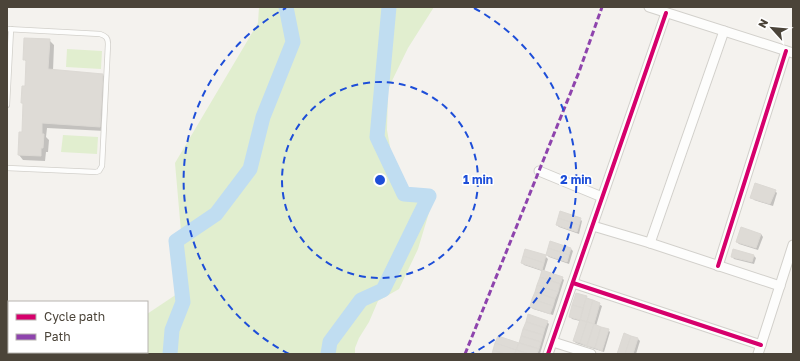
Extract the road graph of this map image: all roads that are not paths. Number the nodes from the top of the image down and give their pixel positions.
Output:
1 (649, 7) edge
2 (666, 13) junction
3 (9, 29) edge
4 (724, 31) junction
5 (790, 52) edge
6 (7, 105) edge
7 (7, 168) edge
8 (539, 171) dead end
9 (602, 197) junction
10 (592, 226) junction
11 (650, 243) junction
12 (793, 245) edge
13 (718, 266) junction
14 (573, 283) junction
15 (780, 286) junction
16 (553, 342) junction
17 (759, 350) edge
18 (548, 354) edge
19 (591, 354) edge

1 - 2 street
2 - 4 street
2 - 9 street
3 - 6 lane
3 - 7 lane
4 - 5 street
4 - 11 street
5 - 13 street
8 - 9 street
9 - 10 street
10 - 11 street
10 - 14 street
11 - 13 street
12 - 15 street
13 - 15 street
14 - 16 street
14 - 17 street
15 - 17 street
16 - 18 street
16 - 19 street

